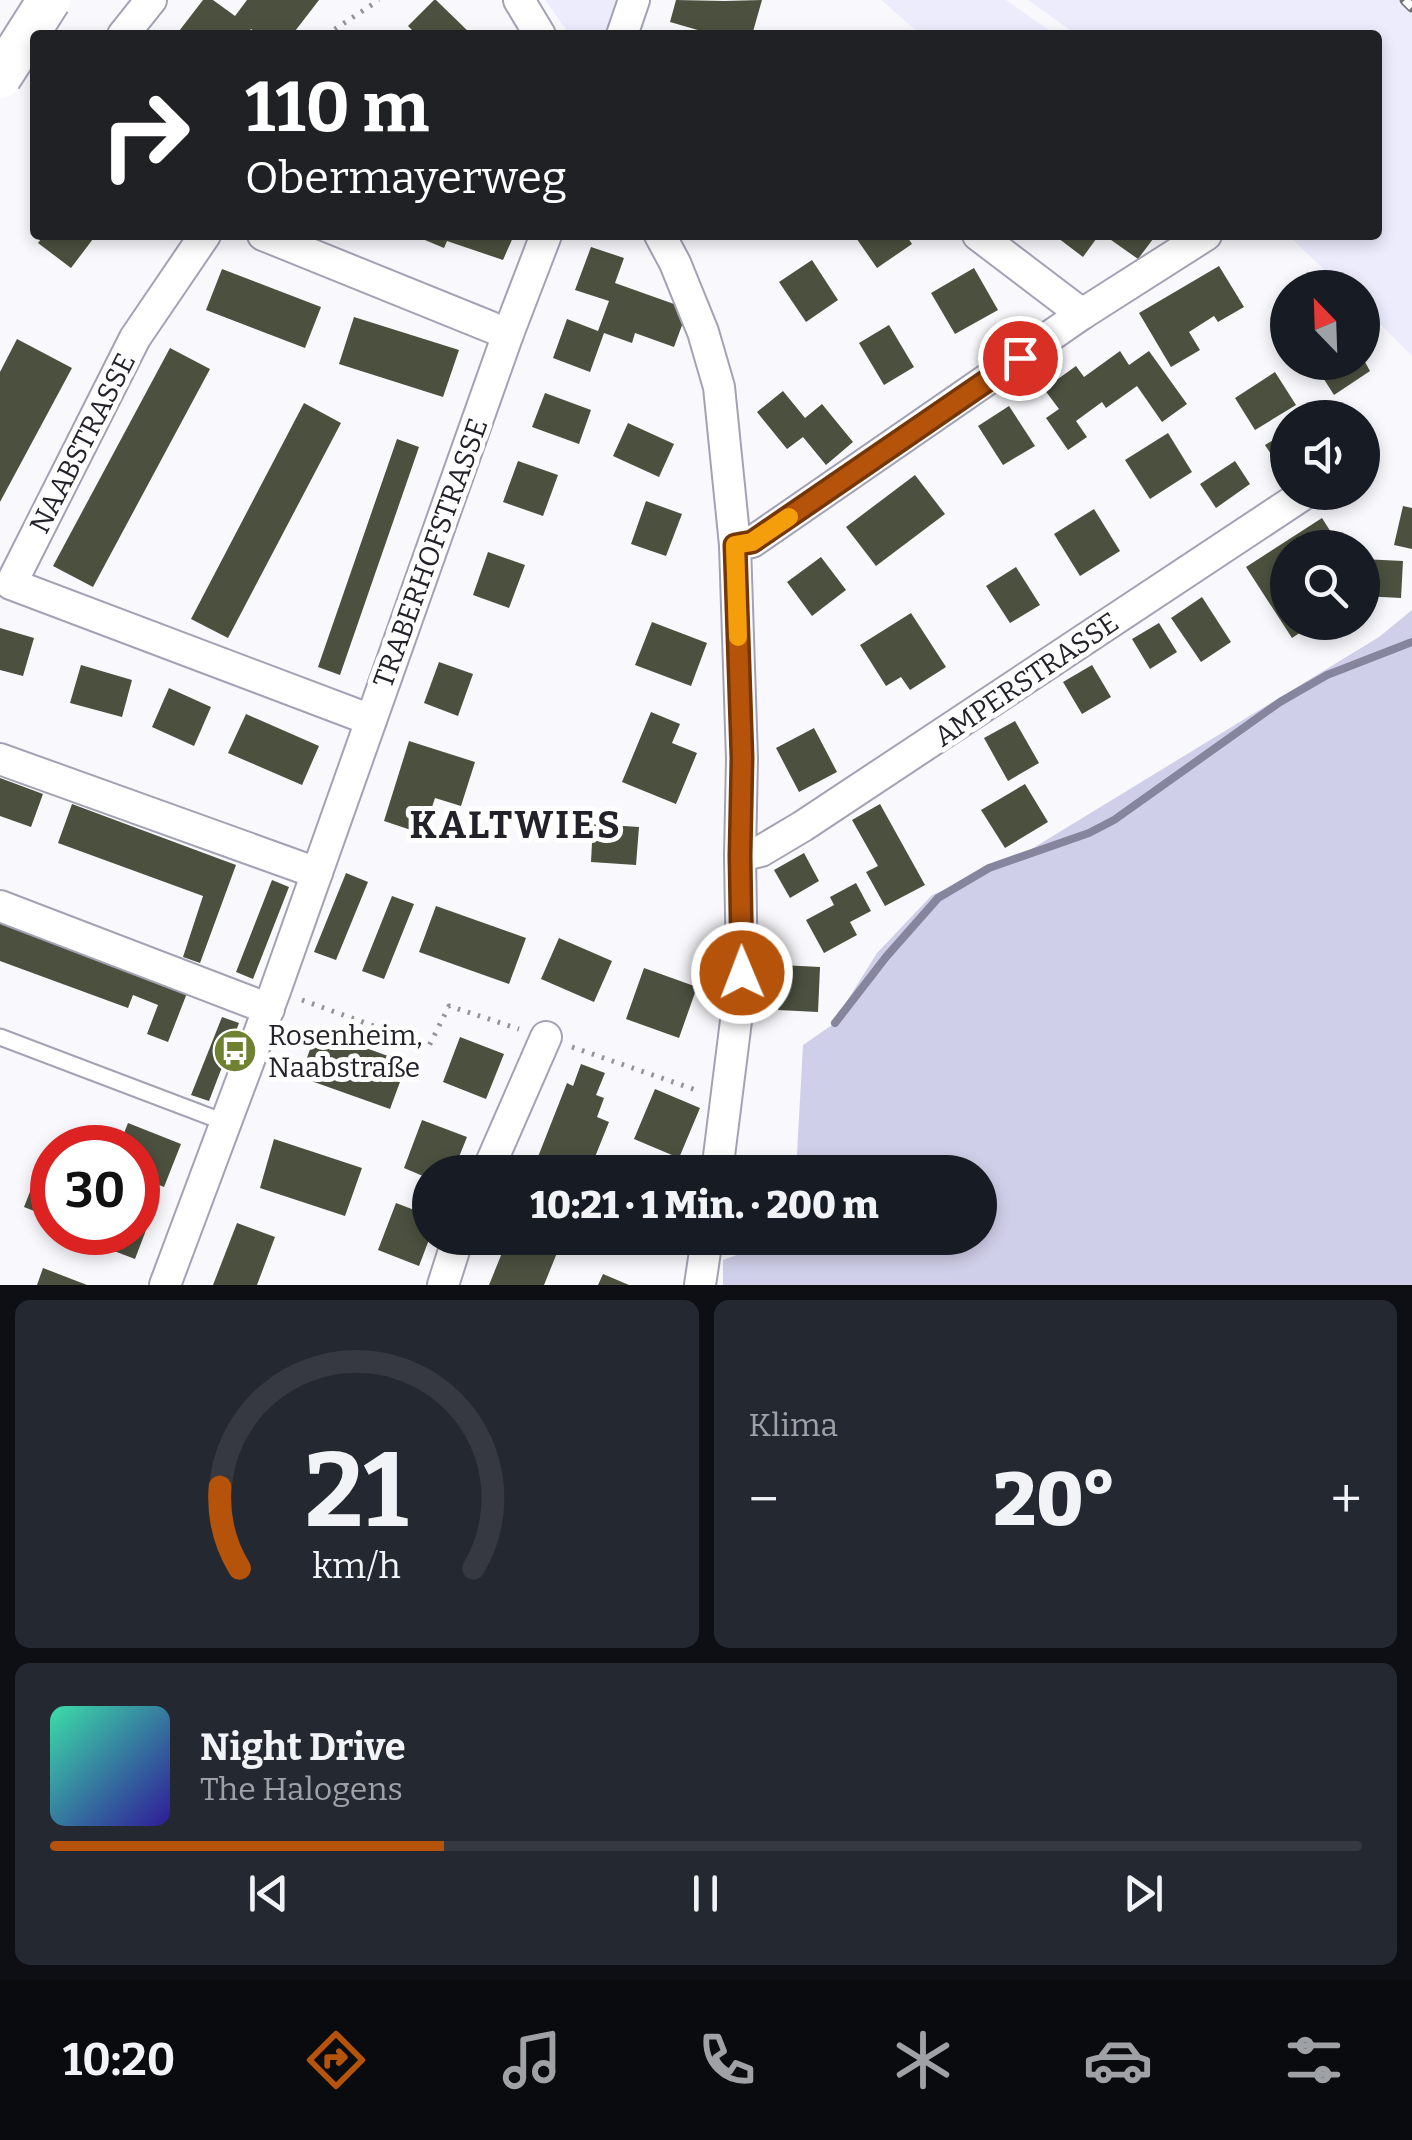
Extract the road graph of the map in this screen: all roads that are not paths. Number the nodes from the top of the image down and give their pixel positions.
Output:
1 (49, 0) edge
2 (151, 0) edge
3 (520, 0) edge
4 (634, 0) edge
5 (128, 30) edge
6 (537, 30) edge
7 (624, 30) edge
8 (0, 77) edge
9 (202, 240) edge
10 (276, 240) edge
11 (544, 240) edge
12 (663, 240) edge
13 (985, 240) edge
14 (1198, 240) edge
15 (1082, 314) junction
16 (508, 334) junction
17 (1280, 510) edge
18 (735, 545) junction
19 (371, 720) junction
20 (0, 759) edge
21 (740, 856) junction
22 (317, 873) junction
23 (0, 906) edge
24 (272, 1000) junction
25 (0, 1037) edge
26 (546, 1037) road end
27 (224, 1122) junction
28 (494, 1155) edge
29 (719, 1155) edge
30 (453, 1255) edge
31 (704, 1255) edge
32 (165, 1285) edge
33 (443, 1285) edge
34 (700, 1285) edge

1 - 8 main road, bridge
2 - 5 street
3 - 6 street
4 - 7 street
9 - 19 street, NAABSTRASSE
10 - 16 street
11 - 16 street, TRABERHOFSTRASSE
12 - 18 street
13 - 15 street
14 - 15 street
15 - 18 street
16 - 19 street, TRABERHOFSTRASSE
17 - 21 street, AMPERSTRASSE
18 - 21 street
19 - 22 street, TRABERHOFSTRASSE
20 - 22 street
21 - 29 street
22 - 24 street, TRABERHOFSTRASSE
23 - 24 street
24 - 27 street, TRABERHOFSTRASSE
25 - 27 lane
26 - 28 street
27 - 32 street, TRABERHOFSTRASSE
30 - 33 street
31 - 34 street

